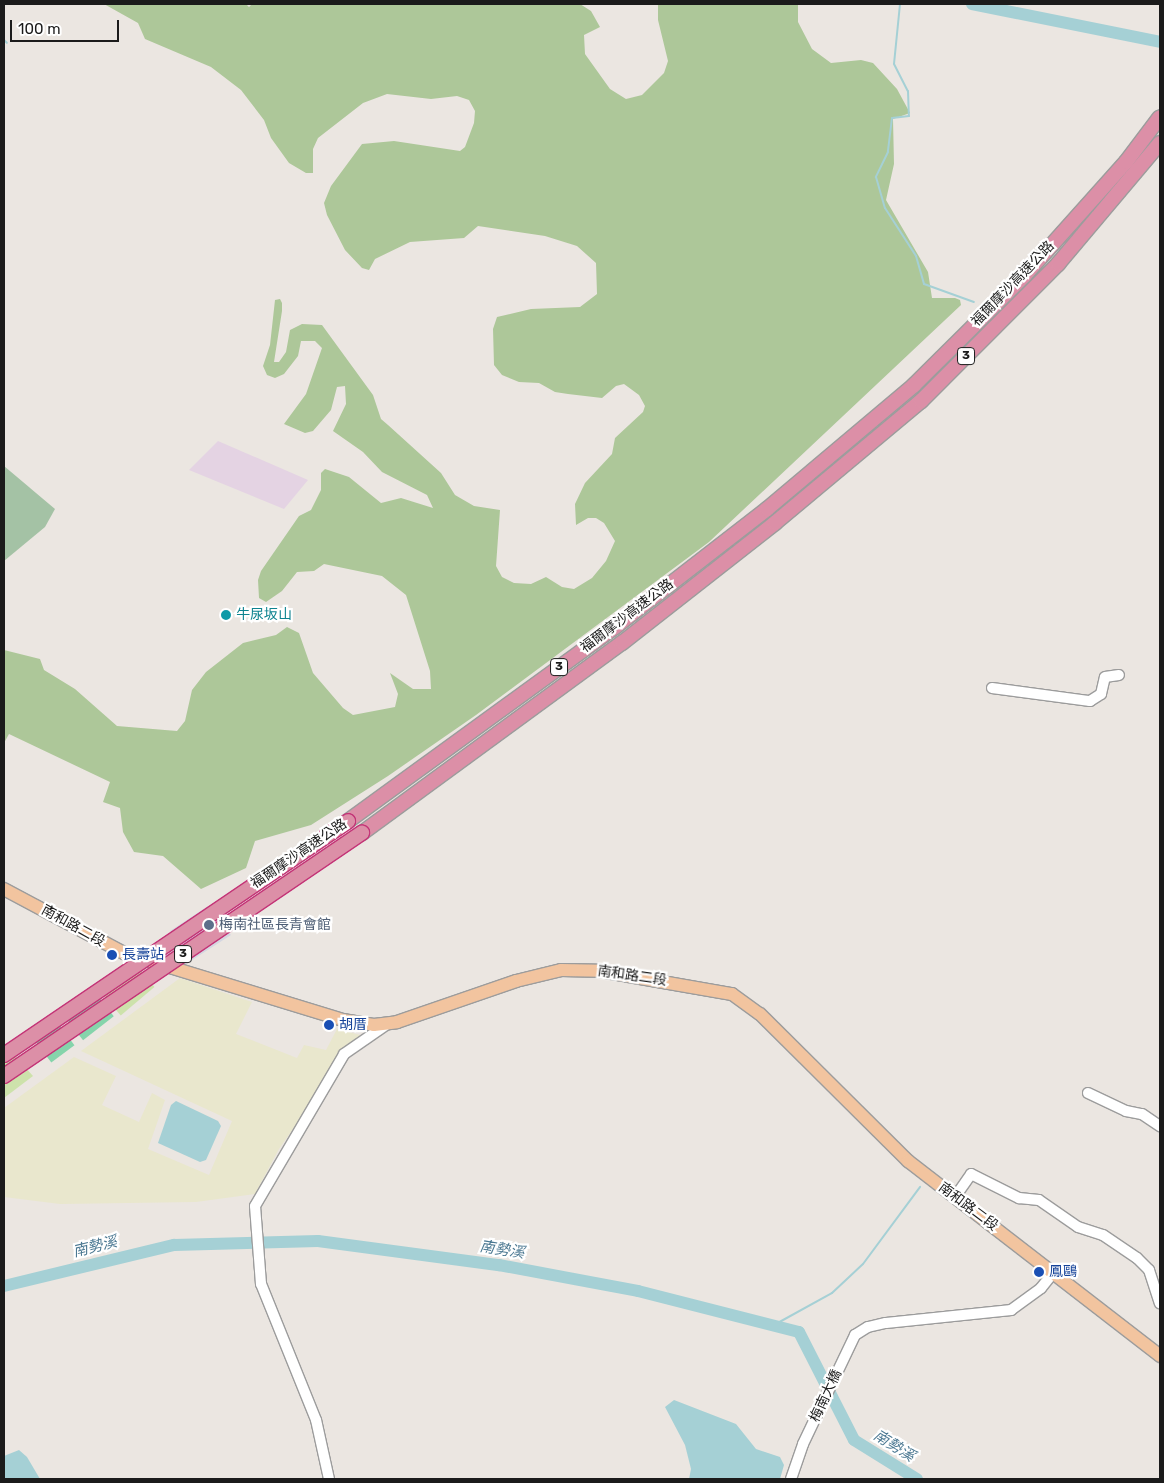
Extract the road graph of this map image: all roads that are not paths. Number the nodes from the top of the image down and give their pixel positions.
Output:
1 (1160, 117) edge
2 (1160, 143) edge
3 (1119, 675) dead end
4 (992, 688) dead end
5 (4, 889) edge
6 (386, 1025) junction
7 (4, 1055) edge
8 (4, 1076) edge
9 (1088, 1093) dead end
10 (1160, 1126) edge
11 (954, 1197) junction
12 (1054, 1272) junction
13 (1158, 1286) edge
14 (1160, 1303) edge
15 (1158, 1351) edge
16 (329, 1479) edge
17 (791, 1479) edge

1 - 7 highway, 福爾摩沙高速公路 / 3, bridge
2 - 8 highway, 福爾摩沙高速公路 / 3, bridge
3 - 4 street
5 - 6 main road, 南和路二段
6 - 11 main road, 南和路二段
6 - 16 street
9 - 10 street
11 - 12 main road, 南和路二段
11 - 13 street
12 - 15 main road, 南和路二段
12 - 17 street, 梅南大橋
13 - 14 street

